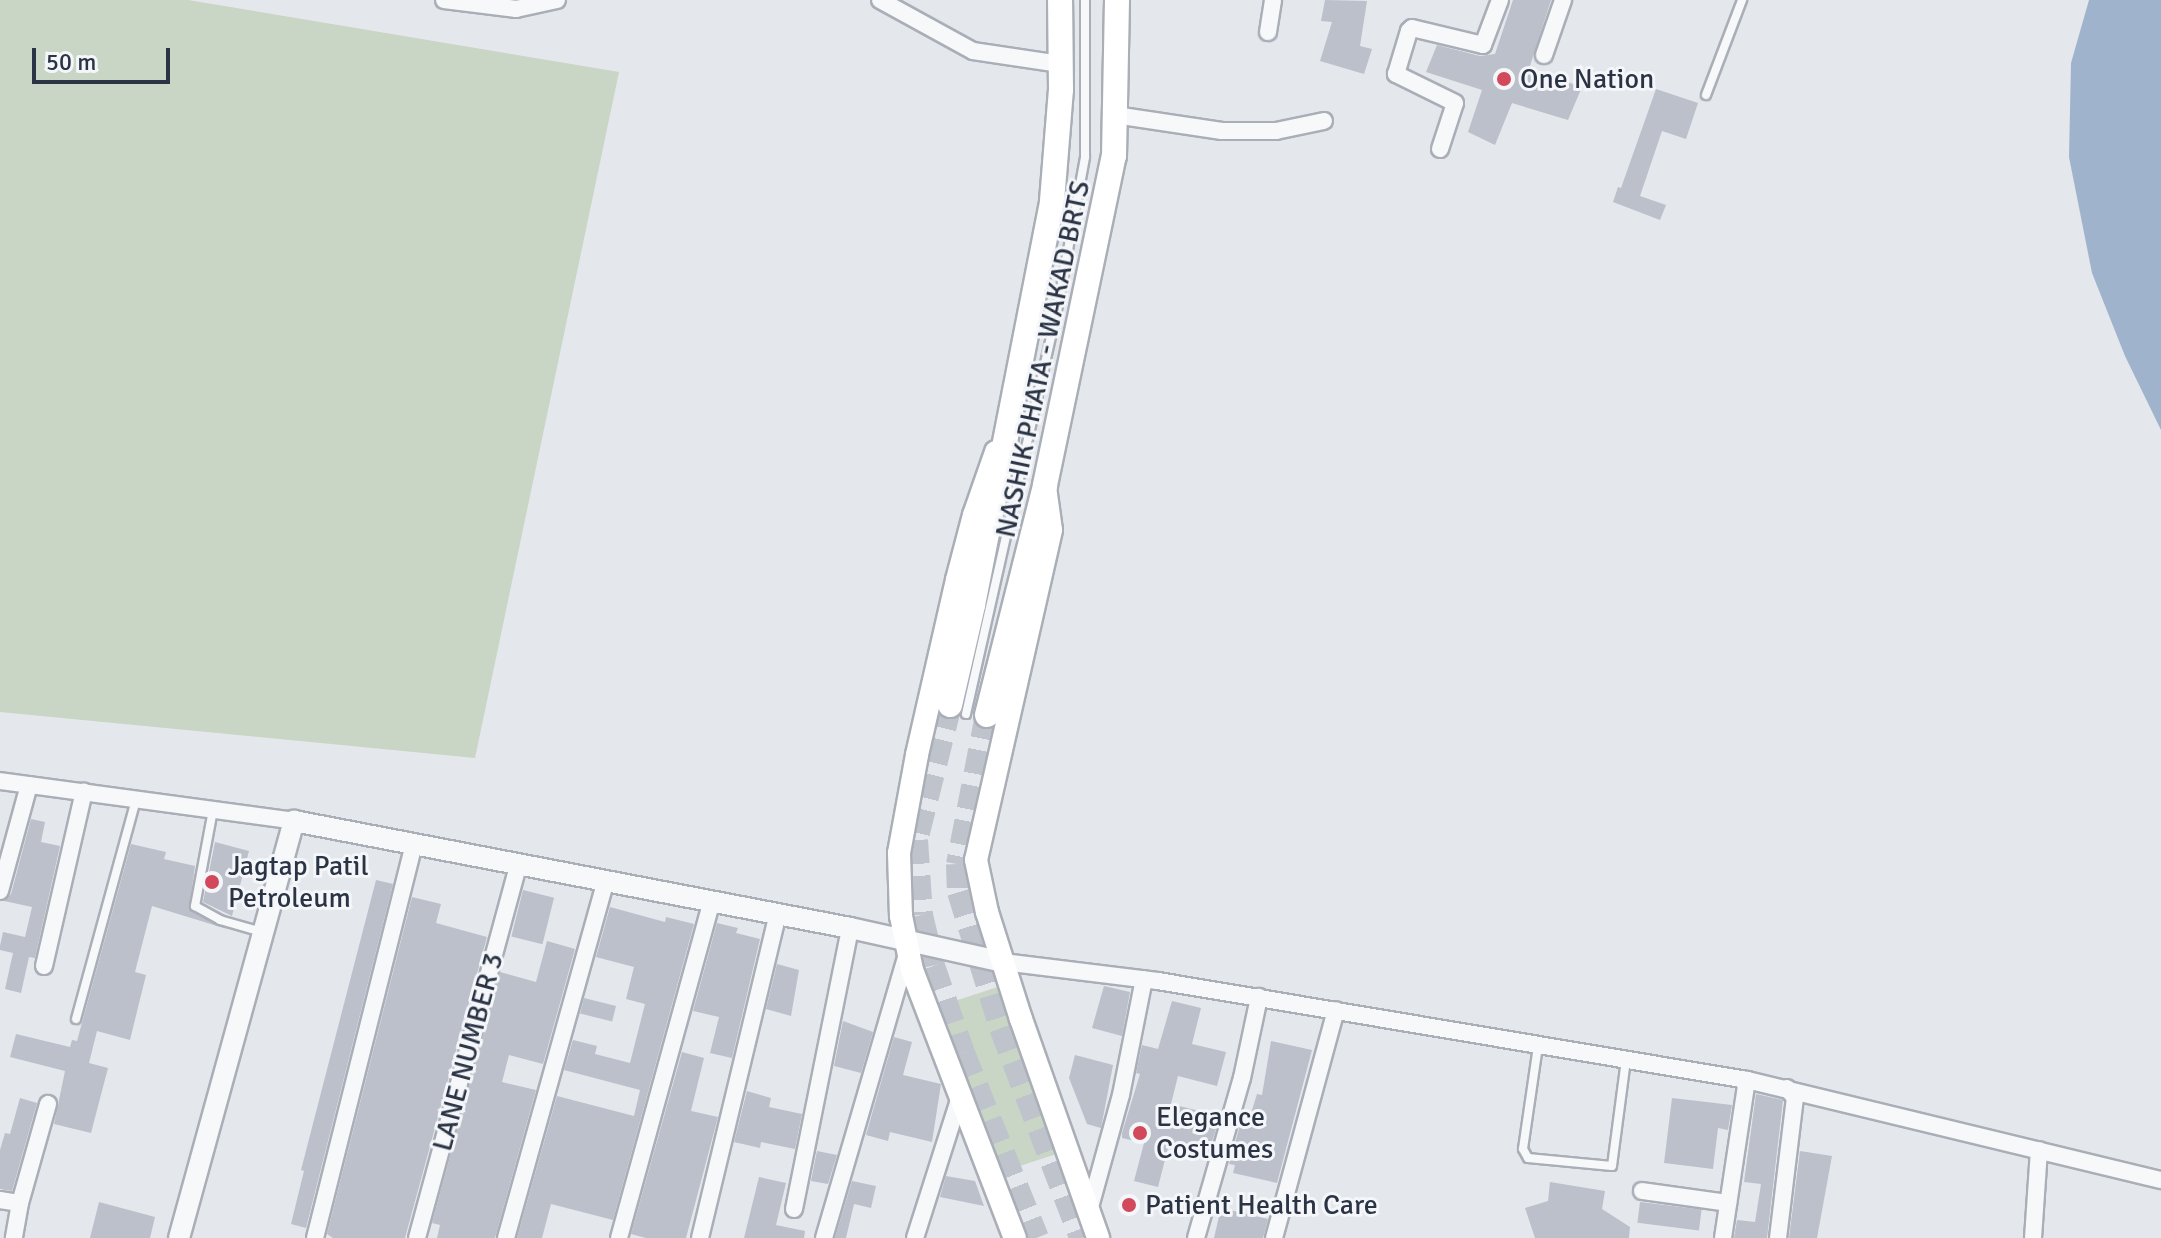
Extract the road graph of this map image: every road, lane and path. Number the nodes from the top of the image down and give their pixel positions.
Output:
1 (444, 0) edge
2 (557, 0) edge
3 (880, 0) edge
4 (1060, 0) edge
5 (1085, 0) edge
6 (1117, 0) edge
7 (1273, 0) edge
8 (1500, 0) edge
9 (1563, 0) edge
10 (1742, 0) edge
11 (1268, 32) dead end
12 (1544, 55) dead end
13 (1060, 64) junction
14 (1706, 95) dead end
15 (1115, 115) junction
16 (1324, 121) dead end
17 (1440, 149) dead end
18 (1008, 426) junction
19 (1045, 485) junction
20 (968, 711) junction
21 (0, 781) edge
22 (29, 785) junction
23 (84, 792) junction
24 (136, 799) junction
25 (213, 810) junction
26 (294, 821) junction
27 (414, 845) junction
28 (518, 866) junction
29 (605, 883) junction
30 (0, 891) edge
31 (711, 904) junction
32 (777, 917) junction
33 (850, 928) junction
34 (263, 933) junction
35 (907, 946) junction
36 (1003, 962) junction
37 (44, 966) dead end
38 (1144, 979) junction
39 (1259, 997) junction
40 (1336, 1010) junction
41 (76, 1019) dead end
42 (1538, 1045) junction
43 (1626, 1059) junction
44 (1747, 1080) junction
45 (1787, 1088) junction
46 (960, 1097) junction
47 (48, 1104) dead end
48 (2039, 1150) junction
49 (2161, 1180) edge
50 (1642, 1191) dead end
51 (0, 1200) edge
52 (20, 1203) junction
53 (1728, 1203) junction
54 (794, 1209) dead end
55 (1089, 1211) junction
56 (14, 1238) edge
57 (179, 1238) edge
58 (315, 1238) edge
59 (417, 1238) edge
60 (506, 1238) edge
61 (619, 1238) edge
62 (700, 1238) edge
63 (824, 1238) edge
64 (915, 1238) edge
65 (1015, 1238) edge
66 (1098, 1238) edge
67 (1196, 1238) edge
68 (1274, 1238) edge
69 (1723, 1238) edge
70 (1778, 1238) edge
71 (2033, 1238) edge

1 - 2 street
3 - 13 street
4 - 13 main road
5 - 20 lane, NASHIK PHATA - WAKAD BRTS
6 - 15 main road
7 - 11 street
8 - 17 street
9 - 12 street
10 - 14 lane
13 - 18 main road
15 - 16 street
15 - 19 main road
18 - 20 main road
18 - 35 main road
19 - 20 main road
19 - 36 main road
21 - 22 street
22 - 23 street
22 - 30 street
23 - 24 street
23 - 37 street
24 - 25 street
24 - 41 lane
25 - 26 street
25 - 34 lane
26 - 27 street
26 - 34 street
27 - 28 street
27 - 58 street
28 - 29 street
28 - 59 street, LANE NUMBER 3
29 - 31 street
29 - 60 street
31 - 32 street
31 - 61 street
32 - 33 street
32 - 62 street
33 - 35 street
33 - 54 street
34 - 57 street
35 - 36 street
35 - 46 main road
35 - 63 street
36 - 38 street
36 - 55 main road
38 - 39 street
38 - 55 street
39 - 40 street
39 - 67 street
40 - 42 street
40 - 68 street
42 - 43 street
42 - 43 lane
43 - 44 street
44 - 45 street
44 - 53 street
45 - 48 street
45 - 70 street
46 - 64 street
46 - 65 main road
47 - 52 street
48 - 49 street
48 - 71 street
50 - 53 street
51 - 52 street
52 - 56 street
53 - 69 street
55 - 66 main road

